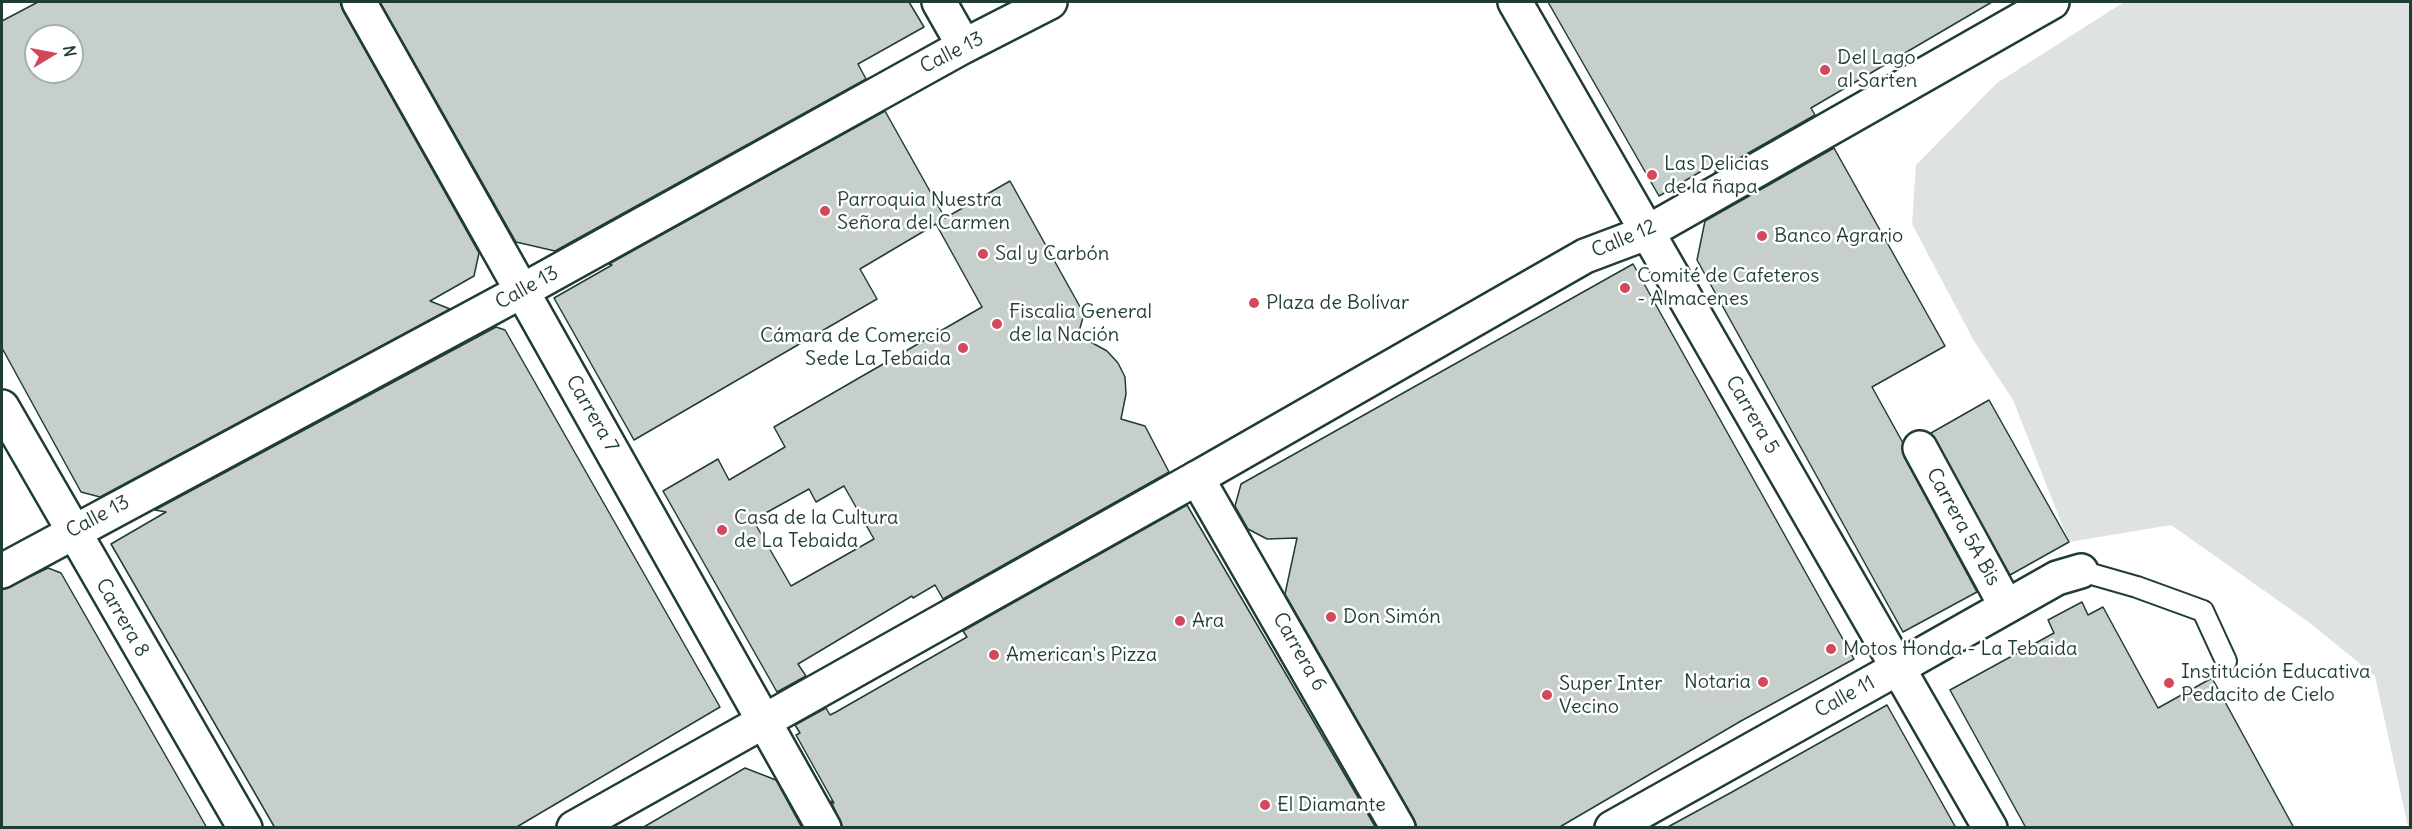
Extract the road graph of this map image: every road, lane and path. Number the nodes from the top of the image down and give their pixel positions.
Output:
1 (359, 2) edge
2 (939, 2) edge
3 (1050, 2) edge
4 (1515, 2) edge
5 (2052, 2) edge
6 (964, 45) junction
7 (1646, 233) junction
8 (522, 291) junction
9 (2, 406) edge
10 (1920, 448) dead end
11 (1197, 478) junction
12 (72, 531) junction
13 (2, 570) edge
14 (2081, 572) joint
15 (2006, 606) junction
16 (2226, 661) dead end
17 (1896, 669) junction
18 (765, 720) junction
19 (244, 828) edge
20 (574, 828) edge
21 (824, 828) edge
22 (1398, 828) edge
23 (1611, 828) edge
24 (1990, 828) edge

1 - 8 street, Carrera 7
2 - 6 street
3 - 6 street, Calle 13
4 - 7 street, Carrera 5
5 - 7 street, Calle 12
6 - 8 street, Calle 13
7 - 11 street, Calle 12
7 - 17 street, Carrera 5
8 - 12 street, Calle 13
8 - 18 street, Carrera 7
9 - 12 street, Carrera 8
10 - 15 street, Carrera 5A Bis
11 - 18 street, Calle 12
11 - 22 street, Carrera 6
12 - 13 street, Calle 13
12 - 19 street, Carrera 8
14 - 15 street, Calle 11
14 - 16 lane
15 - 17 street, Calle 11
17 - 23 street, Calle 11
17 - 24 street, Carrera 5
18 - 20 street, Calle 12
18 - 21 street, Carrera 7

